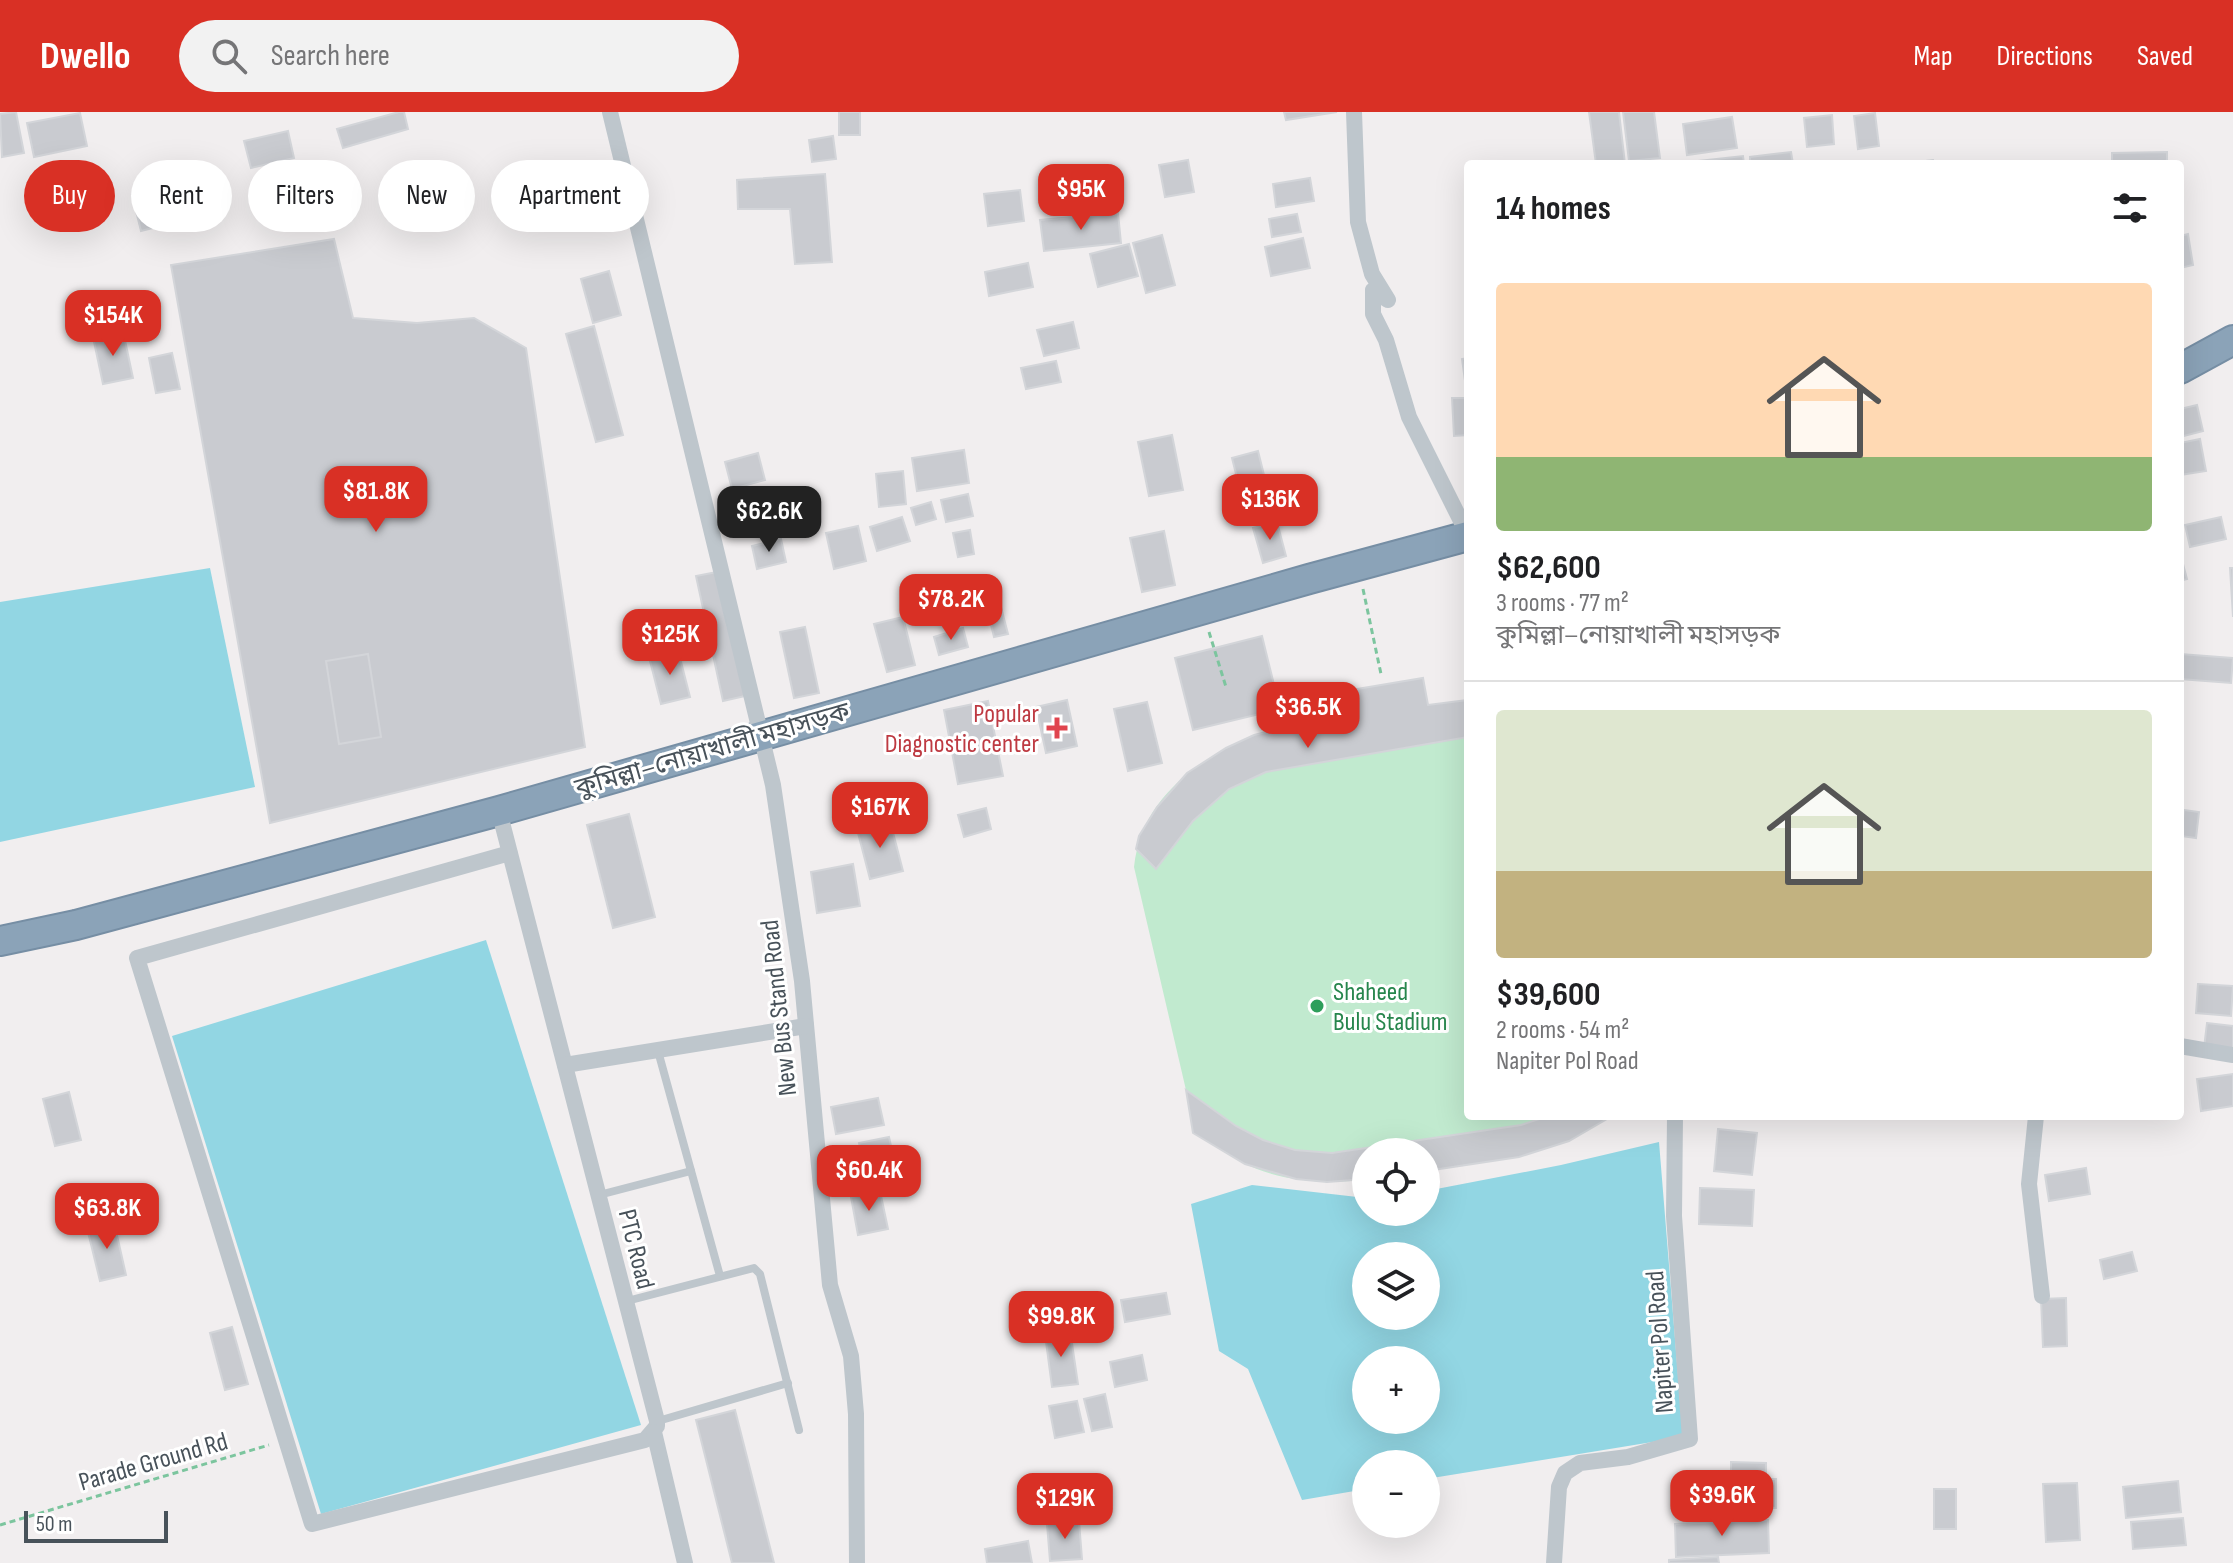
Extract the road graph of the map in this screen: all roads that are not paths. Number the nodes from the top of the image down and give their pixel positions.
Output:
1 (610, 112) edge
2 (1354, 112) edge
3 (2233, 340) edge
4 (2184, 367) edge
5 (1464, 528) edge
6 (1464, 537) edge
7 (762, 734) junction
8 (499, 811) junction
9 (510, 853) junction
10 (0, 941) edge
11 (806, 1026) junction
12 (2184, 1047) edge
13 (657, 1050) junction
14 (2233, 1055) edge
15 (565, 1065) junction
16 (1675, 1120) edge
17 (2036, 1120) edge
18 (691, 1171) junction
19 (598, 1195) junction
20 (720, 1276) junction
21 (2042, 1296) dead end
22 (626, 1302) junction
23 (788, 1383) junction
24 (655, 1426) junction
25 (799, 1430) dead end
26 (685, 1563) edge
27 (857, 1563) edge
28 (1554, 1563) edge

1 - 7 street, New Bus Stand Road
2 - 5 street
3 - 4 highway
6 - 7 highway, কুমিল্লা–নোয়াখালী মহাসড়ক
7 - 8 highway, কুমিল্লা–নোয়াখালী মহাসড়ক
7 - 11 street, New Bus Stand Road
8 - 9 street, PTC Road
8 - 10 highway, কুমিল্লা–নোয়াখালী মহাসড়ক
9 - 15 street, PTC Road
9 - 24 street
11 - 13 street
11 - 27 street, New Bus Stand Road
12 - 14 street
13 - 15 street
13 - 18 lane
15 - 19 street, PTC Road
16 - 28 street, Napiter Pol Road
17 - 21 street
18 - 19 lane
18 - 20 lane
19 - 22 street, PTC Road
20 - 22 lane
20 - 23 lane
22 - 24 street, PTC Road
23 - 24 lane
23 - 25 lane
24 - 26 street, PTC Road

